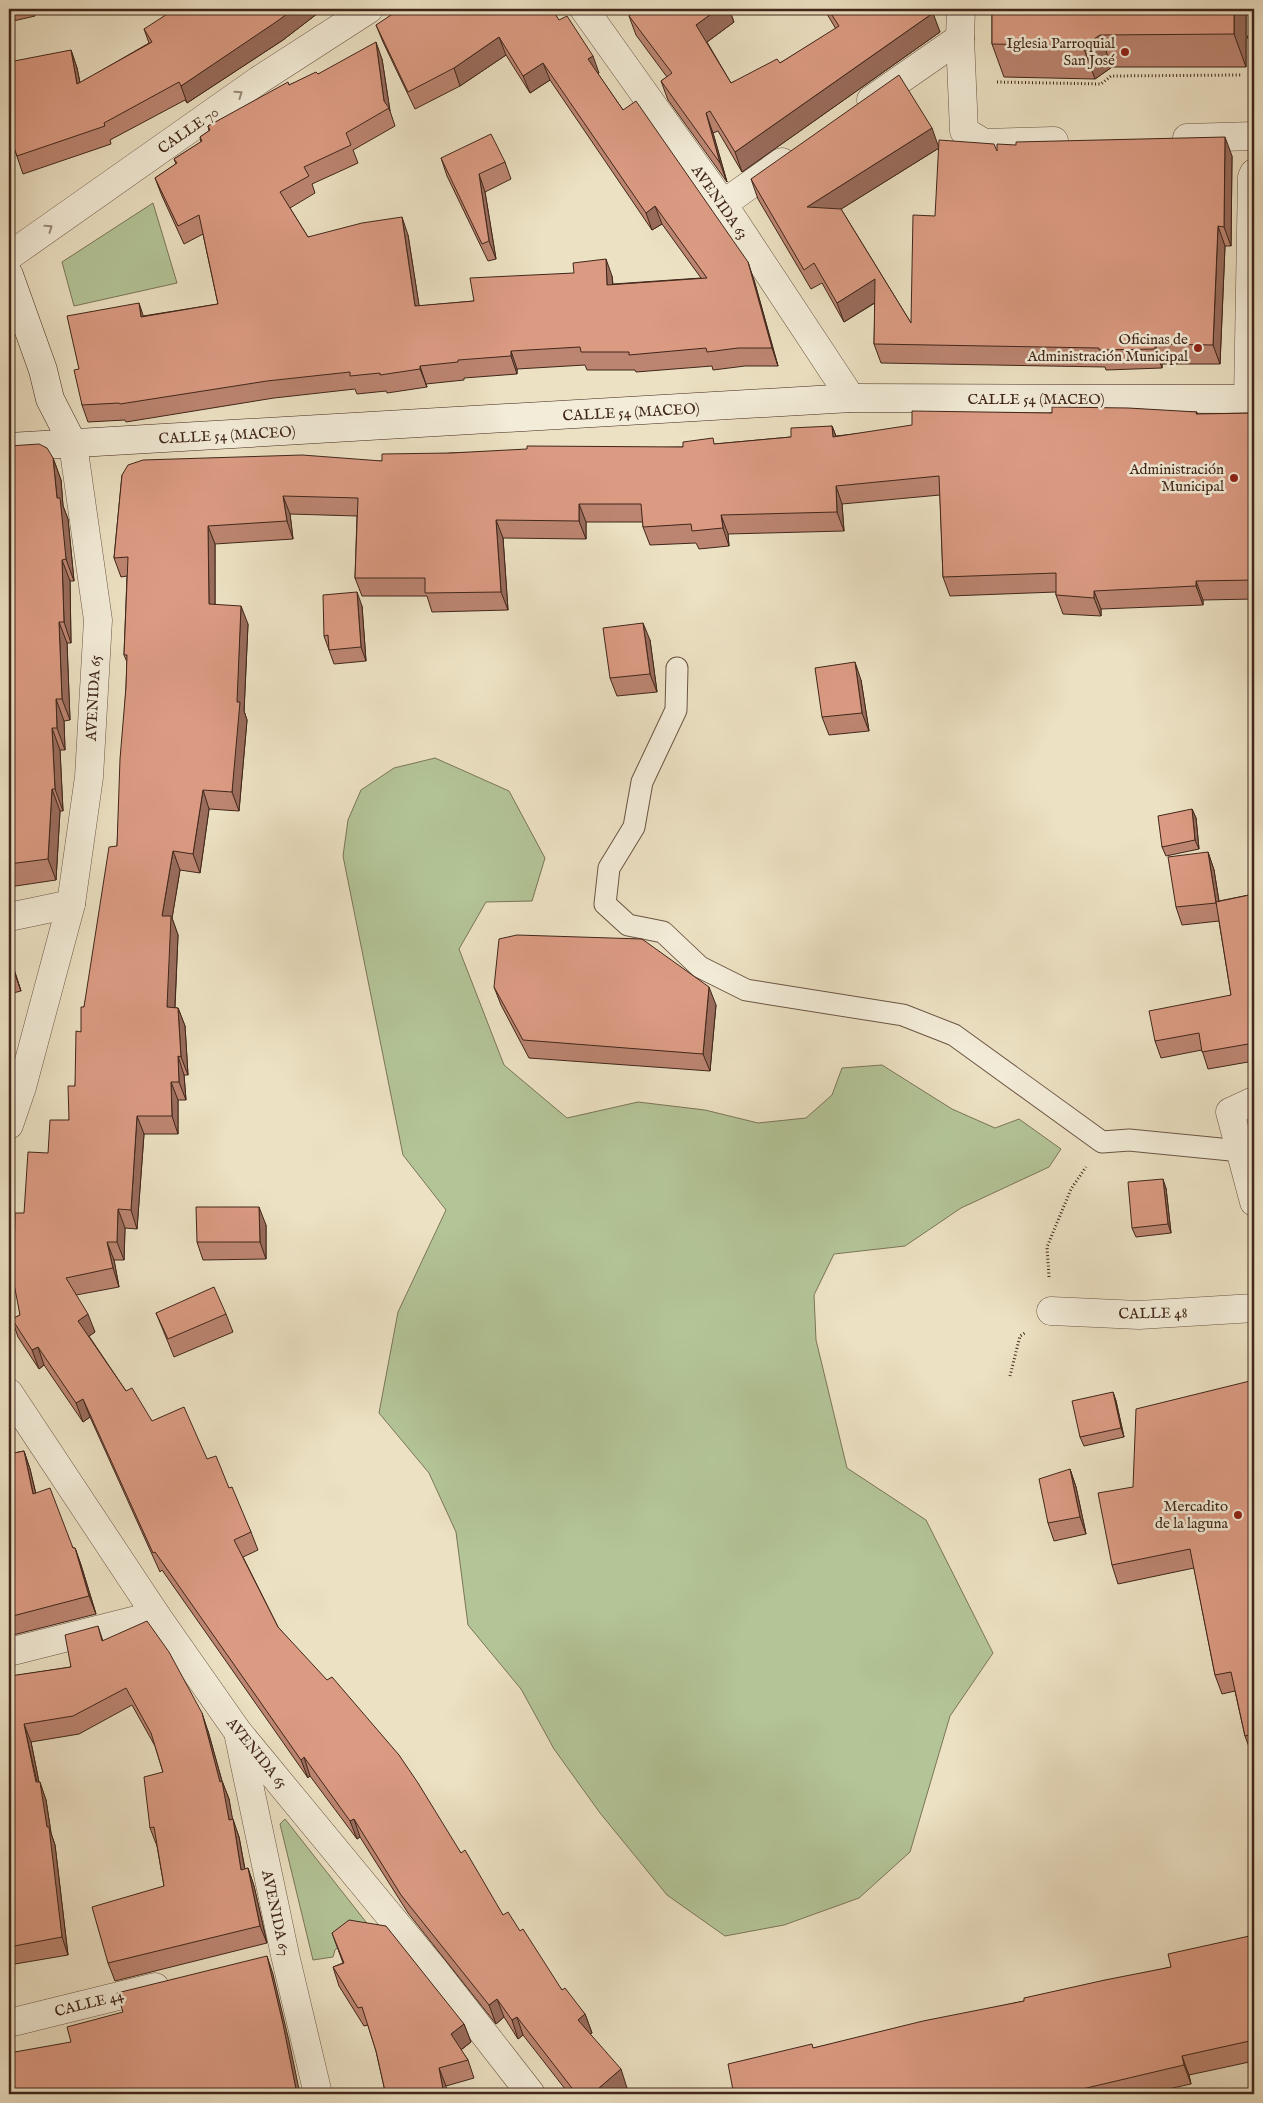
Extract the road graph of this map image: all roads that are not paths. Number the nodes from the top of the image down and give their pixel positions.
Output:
1 (369, 9) edge
2 (584, 9) edge
3 (961, 9) edge
4 (960, 38) junction
5 (854, 112) edge
6 (1254, 136) edge
7 (1163, 139) edge
8 (1084, 141) edge
9 (805, 146) edge
10 (1254, 173) edge
11 (724, 204) junction
12 (9, 256) edge
13 (9, 275) edge
14 (851, 398) junction
15 (1251, 399) edge
16 (73, 444) junction
17 (9, 447) edge
18 (677, 668) dead end
19 (71, 904) junction
20 (9, 917) edge
21 (1254, 1101) edge
22 (9, 1125) edge
23 (1241, 1151) junction
24 (1254, 1202) edge
25 (1254, 1308) edge
26 (1051, 1311) road end
27 (9, 1393) edge
28 (156, 1615) junction
29 (9, 1652) edge
30 (238, 1732) junction
31 (285, 1955) junction
32 (256, 1962) edge
33 (180, 1981) edge
34 (9, 2023) edge
35 (318, 2094) edge
36 (531, 2094) edge

12 -> 1 street, CALLE 70
2 - 11 street, AVENIDA 63
3 - 4 street
4 - 5 street
4 - 8 street
6 - 7 street
9 - 11 street
10 - 15 street
11 - 14 street, AVENIDA 63
13 - 16 street, AVENIDA 65
14 - 15 street, CALLE 54 (MACEO)
14 - 16 street, CALLE 54 (MACEO)
16 - 17 street, CALLE 54 (MACEO)
16 - 19 street, AVENIDA 65
18 - 23 lane
19 - 20 street
19 - 22 street, AVENIDA 65
21 - 23 street
23 - 24 street
25 - 26 street, CALLE 48
27 - 28 street, AVENIDA 65
28 - 29 street
28 - 30 street, AVENIDA 65
30 - 31 street, AVENIDA 67
30 - 36 street, AVENIDA 65
31 - 32 street
31 - 35 street, AVENIDA 67
33 - 34 street, CALLE 44

